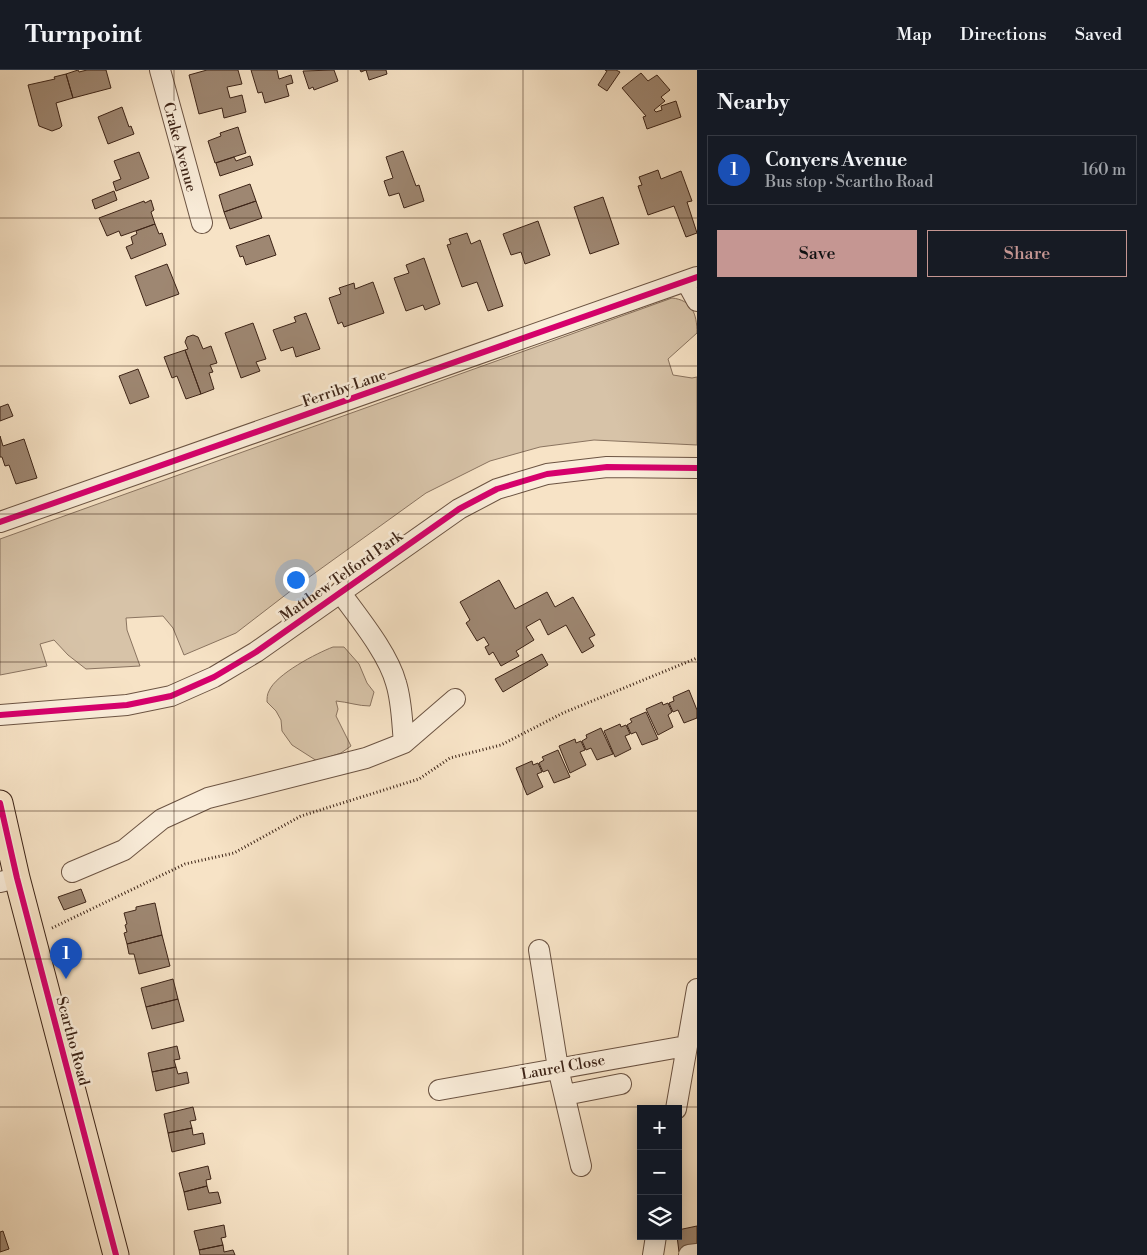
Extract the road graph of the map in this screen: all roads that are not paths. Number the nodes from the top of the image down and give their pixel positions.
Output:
1 (160, 70) edge
2 (202, 223) dead end
3 (692, 279) edge
4 (697, 301) edge
5 (697, 468) edge
6 (0, 522) edge
7 (340, 592) junction
8 (455, 699) dead end
9 (0, 715) edge
10 (404, 744) junction
11 (0, 803) edge
12 (72, 872) dead end
13 (9, 880) edge
14 (539, 950) dead end
15 (697, 990) edge
16 (686, 1046) junction
17 (558, 1068) junction
18 (621, 1084) dead end
19 (440, 1090) dead end
20 (565, 1095) junction
21 (677, 1105) edge
22 (581, 1166) dead end
23 (656, 1240) edge
24 (697, 1254) edge
25 (116, 1255) edge
26 (654, 1255) edge
27 (689, 1255) edge

1 - 2 street, Crake Avenue
3 - 4 street, Ferriby Lane
3 - 6 street, Ferriby Lane
5 - 7 street, Matthew Telford Park
7 - 9 street, Matthew Telford Park
7 - 10 street
8 - 10 street
10 - 12 street
11 - 13 main road, Scartho Road
13 - 25 main road, Scartho Road
14 - 17 street
15 - 16 street
16 - 17 street, Laurel Close
16 - 21 street
17 - 19 street, Laurel Close
17 - 20 street
18 - 20 street
20 - 22 street
23 - 26 street
24 - 27 street

